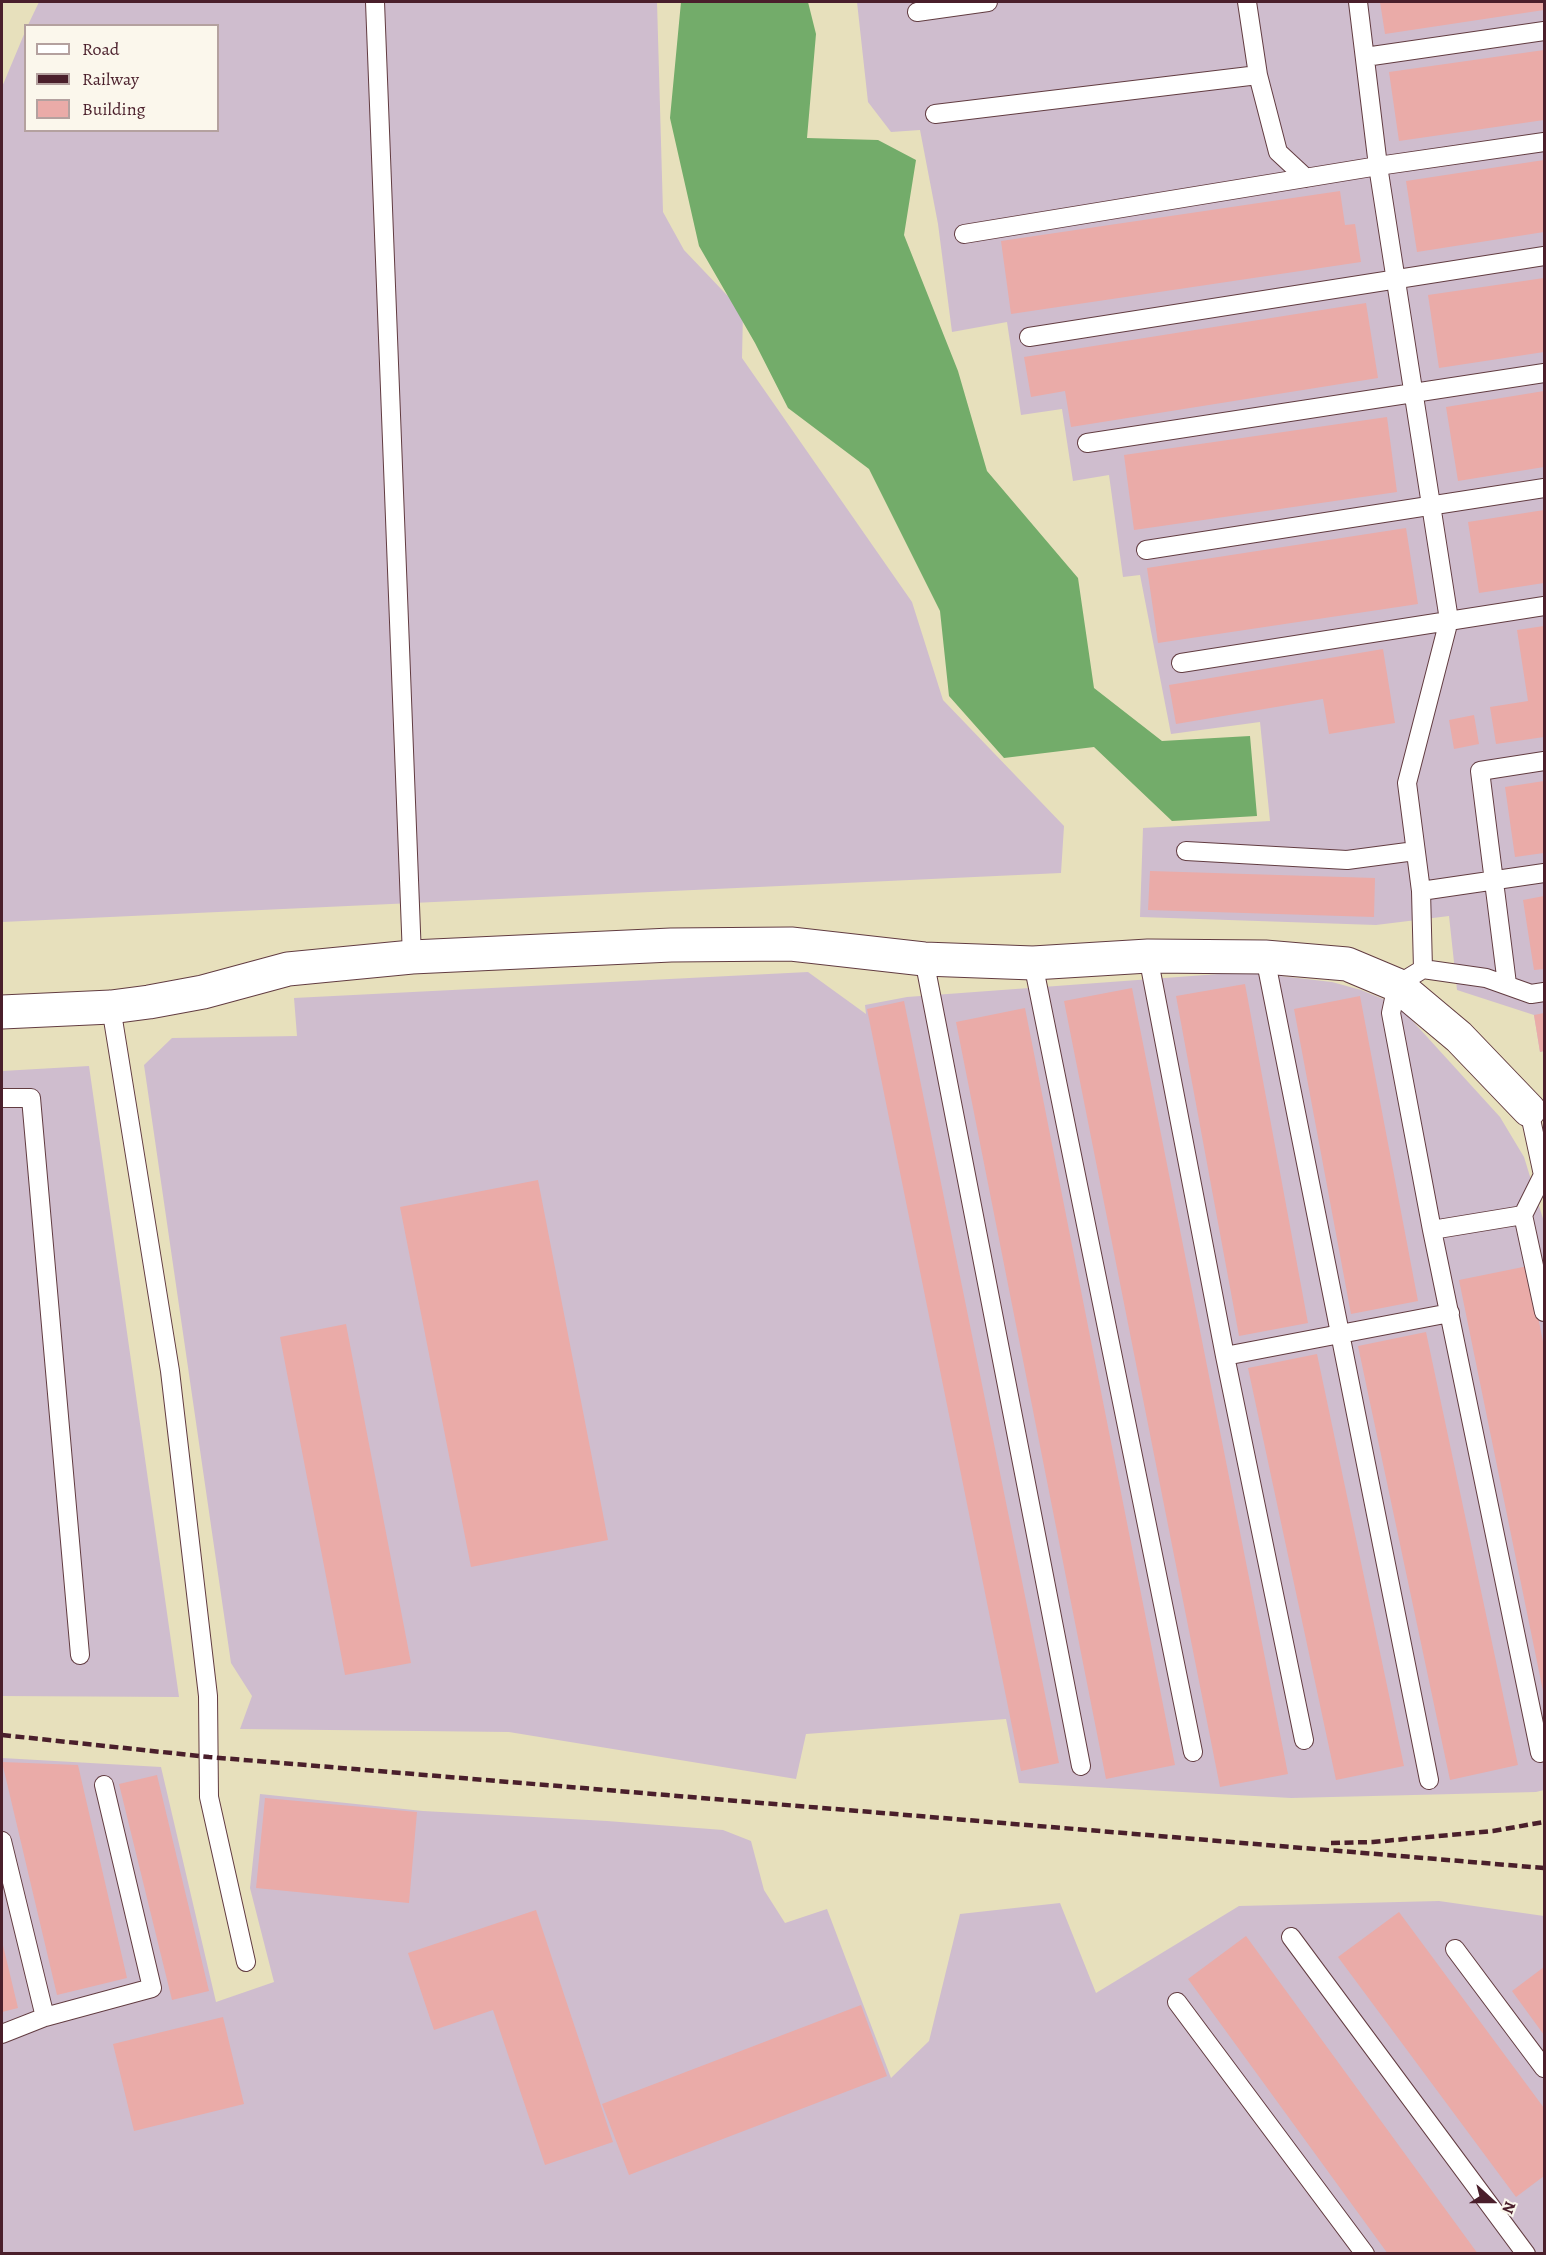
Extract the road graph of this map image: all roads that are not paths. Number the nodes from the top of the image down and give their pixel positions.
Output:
1 (375, 2) edge
2 (988, 2) edge
3 (1247, 2) edge
4 (1358, 2) edge
5 (917, 12) dead end
6 (1545, 31) edge
7 (1365, 57) junction
8 (1258, 75) junction
9 (935, 114) dead end
10 (1545, 141) edge
11 (1378, 166) junction
12 (1306, 178) junction
13 (964, 234) dead end
14 (1545, 256) edge
15 (1395, 278) junction
16 (1029, 337) dead end
17 (1545, 373) edge
18 (1413, 394) junction
19 (1087, 443) dead end
20 (1545, 488) edge
21 (1431, 505) junction
22 (1146, 550) dead end
23 (1545, 606) edge
24 (1449, 620) junction
25 (1181, 663) dead end
26 (1545, 761) edge
27 (1416, 850) junction
28 (1186, 851) dead end
29 (1545, 873) edge
30 (1494, 881) junction
31 (1420, 891) junction
32 (1148, 956) junction
33 (412, 957) junction
34 (1265, 957) junction
35 (924, 958) junction
36 (1033, 963) junction
37 (1410, 977) junction
38 (1507, 984) junction
39 (1545, 992) edge
40 (111, 1007) junction
41 (2, 1012) edge
42 (2, 1098) edge
43 (1529, 1110) joint
44 (1523, 1215) junction
45 (1432, 1230) junction
46 (1545, 1312) edge
47 (1450, 1313) junction
48 (1341, 1334) junction
49 (1226, 1356) junction
50 (80, 1655) dead end
51 (1304, 1740) dead end
52 (1193, 1752) dead end
53 (1540, 1754) dead end
54 (1081, 1766) dead end
55 (1429, 1780) dead end
56 (104, 1785) dead end
57 (2, 1840) edge
58 (1291, 1937) dead end
59 (1455, 1948) dead end
60 (246, 1962) dead end
61 (1177, 2002) dead end
62 (45, 2017) junction
63 (2, 2034) edge
64 (1545, 2067) edge
65 (1365, 2253) edge
66 (1526, 2253) edge

1 - 33 lane
2 - 5 lane
3 - 8 lane
4 - 7 lane
6 - 7 lane
7 - 11 lane
8 - 9 lane
8 - 12 lane
10 - 11 lane
11 - 12 lane
11 - 15 lane
12 - 13 lane
14 - 15 lane
15 - 16 lane
15 - 18 lane
17 - 18 lane
18 - 19 lane
18 - 21 lane
20 - 21 lane
21 - 22 lane
21 - 24 lane
23 - 24 lane
24 - 25 lane
24 - 27 lane
26 - 30 lane
27 - 28 lane
27 - 31 lane
29 - 30 lane
30 - 31 lane
30 - 38 lane
31 - 37 lane
32 - 34 street
32 - 36 street
32 - 49 lane
33 - 35 street
33 - 40 street
34 - 37 street
34 - 48 lane
35 - 36 street
35 - 54 lane
36 - 52 lane
37 - 38 lane
37 - 43 street
37 - 45 lane
38 - 39 lane
40 - 41 street
40 - 60 lane
42 - 50 lane
43 - 44 lane
44 - 45 lane
44 - 46 lane
45 - 47 lane
47 - 48 lane
47 - 53 lane
48 - 49 lane
48 - 55 lane
49 - 51 lane
56 - 62 lane
57 - 62 lane
58 - 66 lane
59 - 64 lane
61 - 65 lane
62 - 63 lane

